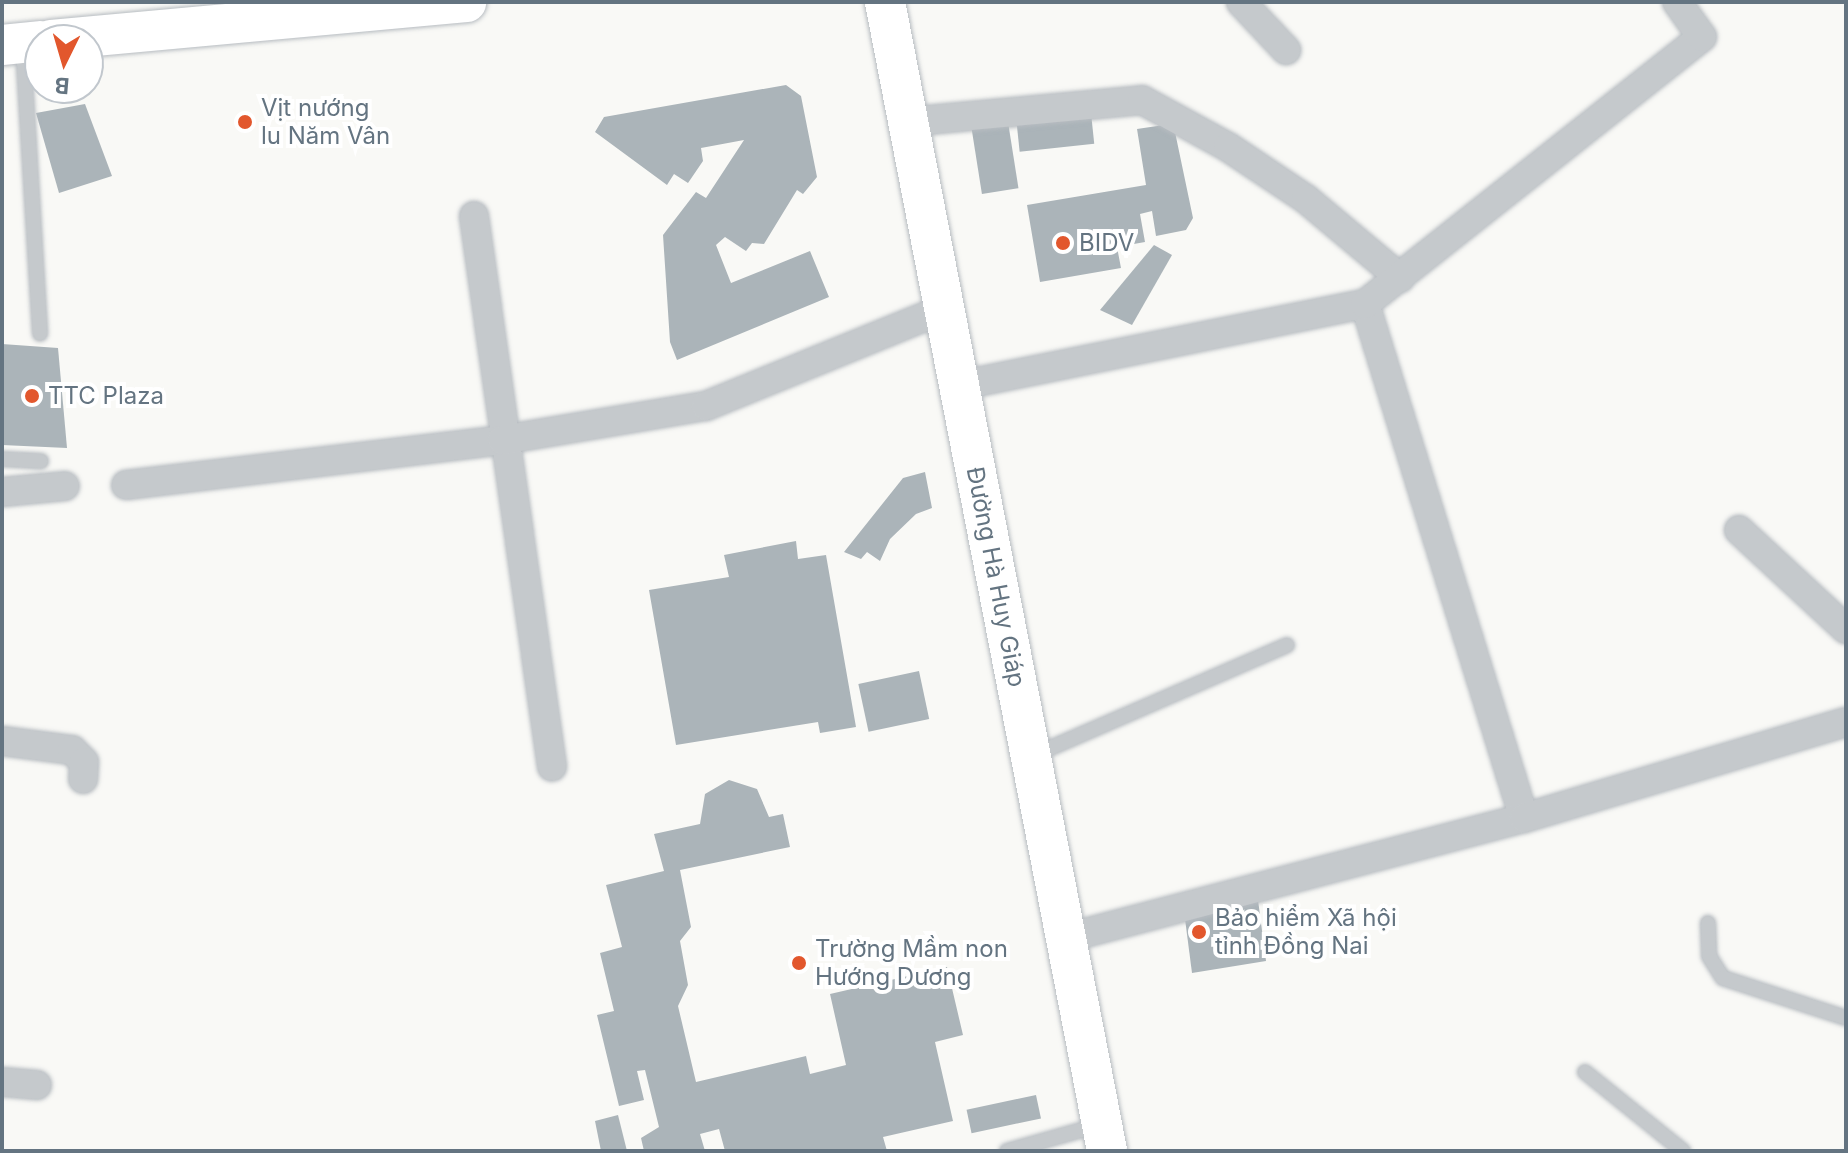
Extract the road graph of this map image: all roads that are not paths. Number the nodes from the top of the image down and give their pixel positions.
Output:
1 (466, 2) edge
2 (885, 2) edge
3 (1241, 2) edge
4 (1677, 2) edge
5 (391, 6) edge
6 (104, 35) edge
7 (1286, 50) dead end
8 (31, 104) edge
9 (906, 122) junction
10 (474, 216) dead end
11 (1400, 278) junction
12 (1365, 304) junction
13 (941, 310) junction
14 (40, 333) dead end
15 (957, 386) junction
16 (502, 440) junction
17 (2, 459) edge
18 (41, 461) dead end
19 (126, 485) dead end
20 (65, 486) dead end
21 (2, 492) edge
22 (1739, 530) dead end
23 (1846, 629) edge
24 (1287, 645) dead end
25 (1846, 722) edge
26 (2, 741) edge
27 (1031, 756) junction
28 (552, 767) dead end
29 (83, 779) dead end
30 (1524, 818) junction
31 (1708, 923) dead end
32 (1066, 938) junction
33 (1846, 1018) edge
34 (1585, 1072) dead end
35 (2, 1082) edge
36 (37, 1085) dead end
37 (1105, 1138) edge
38 (1007, 1151) edge
39 (1683, 1151) edge

1 - 5 main road
2 - 9 main road, Đường Hà Huy Giáp
3 - 7 street
4 - 11 street
5 - 6 main road
8 - 14 lane
9 - 11 street
9 - 13 main road, Đường Hà Huy Giáp
10 - 16 street
11 - 12 street
12 - 15 street
12 - 30 street
13 - 15 main road, Đường Hà Huy Giáp
13 - 16 street
15 - 27 main road, Đường Hà Huy Giáp
16 - 19 street
16 - 28 street
17 - 18 lane
20 - 21 street
22 - 23 street
24 - 27 lane
25 - 30 street
26 - 29 street
27 - 32 main road, Đường Hà Huy Giáp
30 - 32 street
31 - 33 lane
32 - 37 main road, Đường Hà Huy Giáp
34 - 39 lane
35 - 36 street
37 - 38 lane

